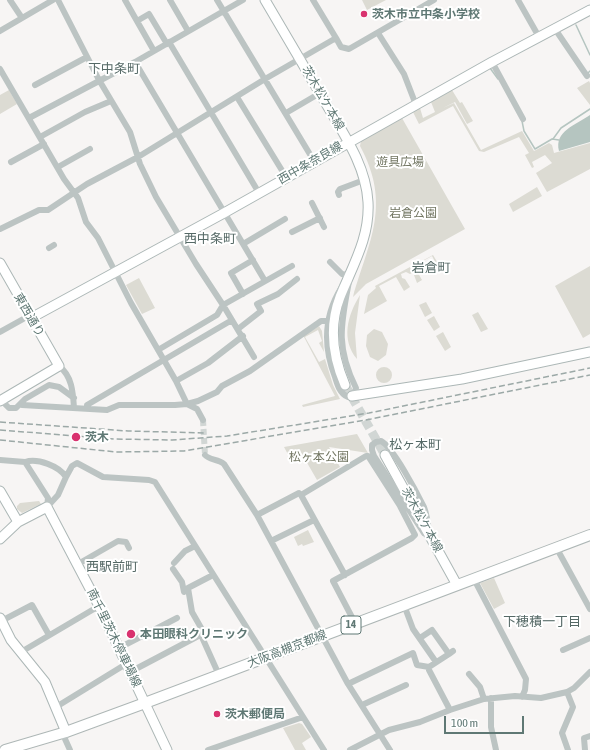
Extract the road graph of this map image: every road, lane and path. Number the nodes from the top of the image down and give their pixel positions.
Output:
1 (10, 0) edge
2 (53, 0) edge
3 (58, 0) edge
4 (125, 0) edge
5 (170, 0) edge
6 (217, 0) edge
7 (243, 0) edge
8 (264, 0) edge
9 (313, 0) edge
10 (434, 0) edge
11 (518, 0) edge
12 (590, 10) edge
13 (224, 11) junction
14 (22, 18) junction
15 (137, 21) junction
16 (554, 29) junction
17 (0, 31) edge
18 (188, 31) junction
19 (378, 33) junction
20 (539, 37) junction
21 (336, 38) junction
22 (168, 43) junction
23 (154, 51) junction
24 (87, 57) junction
25 (300, 59) junction
26 (135, 62) junction
27 (492, 62) junction
28 (0, 69) edge
29 (587, 76) dead end
30 (265, 79) junction
31 (99, 80) junction
32 (35, 85) dead end
33 (315, 96) dead end
34 (237, 97) junction
35 (111, 101) junction
36 (416, 105) junction
37 (212, 113) junction
38 (286, 114) junction
39 (29, 118) junction
40 (523, 118) dead end
41 (177, 133) junction
42 (40, 137) junction
43 (348, 142) junction
44 (44, 144) junction
45 (90, 149) dead end
46 (138, 157) junction
47 (314, 161) junction
48 (11, 162) dead end
49 (58, 167) junction
50 (286, 177) junction
51 (364, 180) junction
52 (75, 193) junction
53 (259, 193) junction
54 (339, 195) dead end
55 (312, 202) dead end
56 (224, 213) junction
57 (320, 218) junction
58 (285, 219) dead end
59 (324, 227) dead end
60 (0, 229) edge
61 (292, 232) dead end
62 (181, 237) junction
63 (243, 244) junction
64 (253, 260) junction
65 (330, 262) dead end
66 (0, 263) edge
67 (292, 266) dead end
68 (115, 271) junction
69 (350, 276) junction
70 (297, 279) dead end
71 (265, 281) junction
72 (242, 294) junction
73 (223, 305) junction
74 (31, 318) junction
75 (232, 320) junction
76 (327, 321) junction
77 (238, 329) junction
78 (0, 332) edge
79 (243, 336) junction
80 (158, 350) junction
81 (590, 352) edge
82 (254, 357) dead end
83 (164, 360) junction
84 (59, 366) junction
85 (176, 381) junction
86 (345, 385) tunnel mouth
87 (359, 391) junction
88 (352, 396) joint
89 (74, 398) junction
90 (1, 400) edge
91 (187, 404) junction
92 (22, 405) junction
93 (74, 408) junction
94 (87, 409) junction
95 (203, 420) tunnel mouth
96 (205, 455) dead end
97 (385, 455) tunnel mouth
98 (0, 460) edge
99 (25, 462) junction
100 (66, 477) junction
101 (0, 491) edge
102 (301, 495) junction
103 (48, 507) junction
104 (257, 515) junction
105 (314, 520) junction
106 (18, 522) junction
107 (429, 532) junction
108 (590, 535) edge
109 (0, 539) edge
110 (271, 541) junction
111 (196, 546) junction
112 (556, 547) junction
113 (129, 548) dead end
114 (438, 550) junction
115 (78, 564) junction
116 (213, 575) junction
117 (345, 575) junction
118 (474, 578) junction
119 (457, 585) junction
120 (185, 590) junction
121 (404, 605) junction
122 (99, 606) junction
123 (590, 610) edge
124 (177, 618) dead end
125 (1, 620) edge
126 (355, 623) junction
127 (49, 635) junction
128 (201, 635) junction
129 (322, 636) junction
130 (420, 638) junction
131 (590, 638) edge
132 (119, 648) junction
133 (563, 650) dead end
134 (21, 652) junction
135 (265, 658) junction
136 (436, 662) junction
137 (128, 668) junction
138 (429, 670) dead end
139 (590, 672) edge
140 (469, 674) dead end
141 (219, 675) junction
142 (348, 684) junction
143 (406, 686) dead end
144 (567, 692) junction
145 (522, 696) junction
146 (488, 698) junction
147 (145, 703) junction
148 (362, 705) junction
149 (56, 707) junction
150 (450, 710) junction
151 (303, 717) junction
152 (66, 732) junction
153 (379, 734) junction
154 (590, 736) edge
155 (5, 750) edge
156 (70, 750) edge
157 (167, 750) edge
158 (208, 750) edge
159 (324, 750) edge
160 (350, 750) edge
161 (390, 750) edge
162 (496, 750) edge
163 (568, 750) edge
164 (585, 750) edge

1 - 14 street
2 - 14 street
3 - 24 street
4 - 15 street
5 - 18 street
6 - 13 street
7 - 13 street
8 - 25 street, 茨木松ケ本線
9 - 21 street
10 - 19 street
11 - 20 street
12 - 16 street, 西中条奈良線
13 - 18 street
13 - 30 street
14 - 17 street
15 - 22 street
15 - 23 street
16 - 20 street, 西中条奈良線
16 - 29 street
18 - 22 street
19 - 21 street
19 - 36 street
20 - 27 street, 西中条奈良線
21 - 25 street
22 - 23 street
22 - 37 street
23 - 26 street
24 - 31 street
24 - 32 street
25 - 30 street
25 - 43 street, 茨木松ケ本線
26 - 31 street
26 - 41 street
27 - 36 street, 西中条奈良線
27 - 40 street
28 - 39 street
30 - 34 street
30 - 38 street
31 - 35 street
31 - 39 street
33 - 38 street
34 - 37 street
34 - 50 street
35 - 42 street
35 - 46 street
36 - 43 street, 西中条奈良線
37 - 41 street
37 - 53 street
38 - 47 street
39 - 42 street
41 - 46 street
41 - 56 street
42 - 44 street
43 - 47 street, 西中条奈良線
43 - 51 street, 茨木松ケ本線
44 - 48 street
44 - 49 street
45 - 49 street
46 - 52 street
46 - 62 street
47 - 50 street, 西中条奈良線
49 - 52 street
50 - 53 street, 西中条奈良線
51 - 54 street
51 - 69 street, 茨木松ケ本線
52 - 60 street
52 - 68 street
53 - 56 street, 西中条奈良線
55 - 57 street
56 - 62 street, 西中条奈良線
56 - 63 street
57 - 59 street
57 - 61 street
58 - 63 street
62 - 68 street, 西中条奈良線
62 - 73 street
63 - 64 street
64 - 71 street
64 - 72 street
65 - 69 street
66 - 74 street, 東西通り
67 - 71 street
68 - 74 street, 西中条奈良線
68 - 80 street
69 - 76 street
69 - 86 street, 茨木松ケ本線
69 - 87 street
70 - 77 street
71 - 72 street
72 - 73 street
73 - 75 street
73 - 80 street
74 - 78 street
74 - 84 street, 東西通り
75 - 77 street
75 - 83 street
76 - 88 street
76 - 91 street
77 - 79 street
79 - 82 street
79 - 85 street
80 - 83 street
81 - 87 street
83 - 85 street
83 - 94 street
84 - 89 street
84 - 90 street
85 - 91 street
87 - 88 street
89 - 92 street
89 - 93 street
90 - 92 street
91 - 94 street
91 - 95 street
92 - 93 street
93 - 94 street
96 - 104 street
97 - 107 street, 茨木松ケ本線
98 - 99 street
99 - 100 street
99 - 103 street
100 - 103 street
100 - 111 street
101 - 106 street
102 - 104 street
102 - 105 street
102 - 117 street
103 - 106 street
103 - 115 street, 南千里茨木停車場線
104 - 110 street
105 - 110 street
105 - 117 street
106 - 109 street
107 - 114 street, 茨木松ケ本線
107 - 114 street
108 - 112 main road, 大阪高槻京都線 / 14
110 - 129 street
111 - 116 street
111 - 120 street
112 - 118 main road, 大阪高槻京都線 / 14
112 - 123 street
113 - 115 street
114 - 119 street, 茨木松ケ本線
115 - 122 street, 南千里茨木停車場線
116 - 120 street
116 - 135 street
117 - 126 street
118 - 119 main road, 大阪高槻京都線 / 14
118 - 145 street
119 - 121 main road, 大阪高槻京都線 / 14
120 - 128 street
121 - 126 main road, 大阪高槻京都線 / 14
121 - 130 street
122 - 127 street
122 - 132 street, 南千里茨木停車場線
124 - 132 street
125 - 127 street
125 - 134 street
126 - 129 main road, 大阪高槻京都線 / 14
127 - 134 street
128 - 137 street
128 - 141 street
129 - 135 main road, 大阪高槻京都線 / 14
129 - 142 street
130 - 136 street
130 - 136 street
131 - 133 street
132 - 137 street, 南千里茨木停車場線
134 - 149 street
135 - 141 main road, 大阪高槻京都線 / 14
135 - 151 street
136 - 142 street
137 - 147 street, 南千里茨木停車場線
137 - 149 street
138 - 150 street
139 - 144 street
140 - 146 street
141 - 147 main road, 大阪高槻京都線 / 14
142 - 148 street
143 - 148 street
144 - 145 street
144 - 163 street
145 - 146 street
146 - 150 street
146 - 162 street
147 - 152 main road, 大阪高槻京都線 / 14
147 - 157 street, 南千里茨木停車場線
148 - 153 street
149 - 152 street
150 - 153 street
151 - 158 street
151 - 159 street
152 - 155 main road, 大阪高槻京都線 / 14
152 - 156 street
153 - 160 street
153 - 161 street
154 - 164 street

